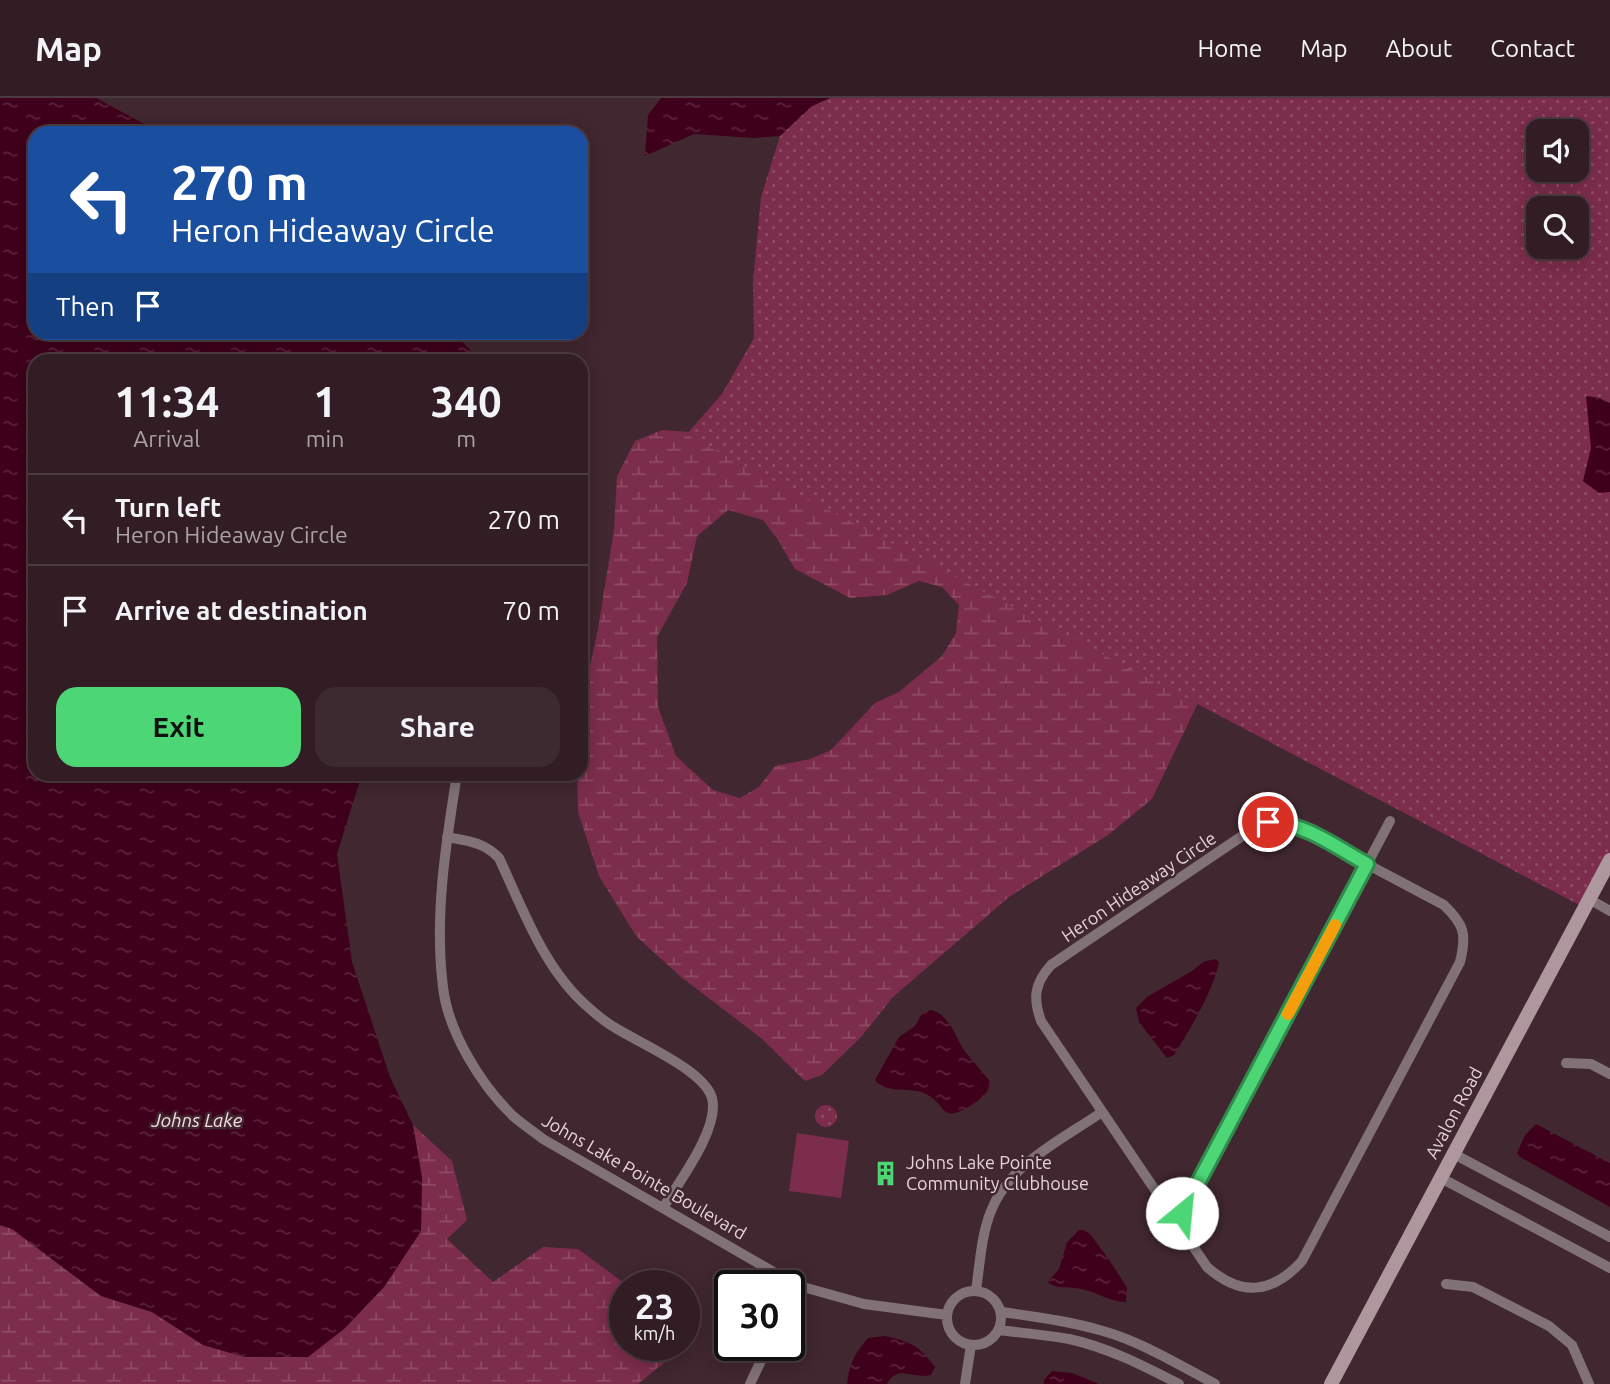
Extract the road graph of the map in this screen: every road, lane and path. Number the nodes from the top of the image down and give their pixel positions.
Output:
1 (456, 781) edge
2 (1390, 821) dead end
3 (447, 837) junction
4 (1610, 860) edge
5 (1367, 864) junction
6 (1589, 899) junction
7 (1610, 911) edge
8 (1566, 1063) dead end
9 (1610, 1074) edge
10 (1102, 1112) junction
11 (1454, 1154) junction
12 (1441, 1178) junction
13 (663, 1208) junction
14 (1177, 1223) junction
15 (1610, 1237) edge
16 (1610, 1268) edge
17 (772, 1270) edge
18 (1446, 1284) dead end
19 (805, 1287) edge
20 (976, 1290) junction
21 (1002, 1312) junction
22 (947, 1315) junction
23 (999, 1330) junction
24 (971, 1345) junction
25 (1171, 1360) junction
26 (761, 1361) edge
27 (1163, 1376) junction
28 (750, 1384) edge
29 (965, 1384) edge
30 (1179, 1384) edge
31 (1215, 1384) edge
32 (1331, 1384) edge
33 (1589, 1384) edge

1 - 3 street, Johns Lake Pointe Boulevard
2 - 5 street
3 - 13 street, Johns Lake Pointe Boulevard
3 - 13 street
4 - 6 main road, Avalon Road
5 - 10 street, Heron Hideaway Circle
5 - 14 street
5 - 14 street, Heron Hideaway Circle
6 - 7 street
6 - 11 main road, Avalon Road
8 - 9 street
10 - 14 street, Heron Hideaway Circle
10 - 20 street
11 - 12 main road, Avalon Road
11 - 15 street
12 - 16 street
12 - 32 main road, Avalon Road
13 - 17 street, Johns Lake Pointe Boulevard
18 - 33 street
19 - 22 street, Johns Lake Pointe Boulevard
20 - 21 street
20 - 22 street
21 - 23 street
21 - 25 street
22 - 24 street
23 - 24 street
23 - 27 street
24 - 29 street
25 - 27 street
25 - 31 street
26 - 28 street
27 - 30 street

